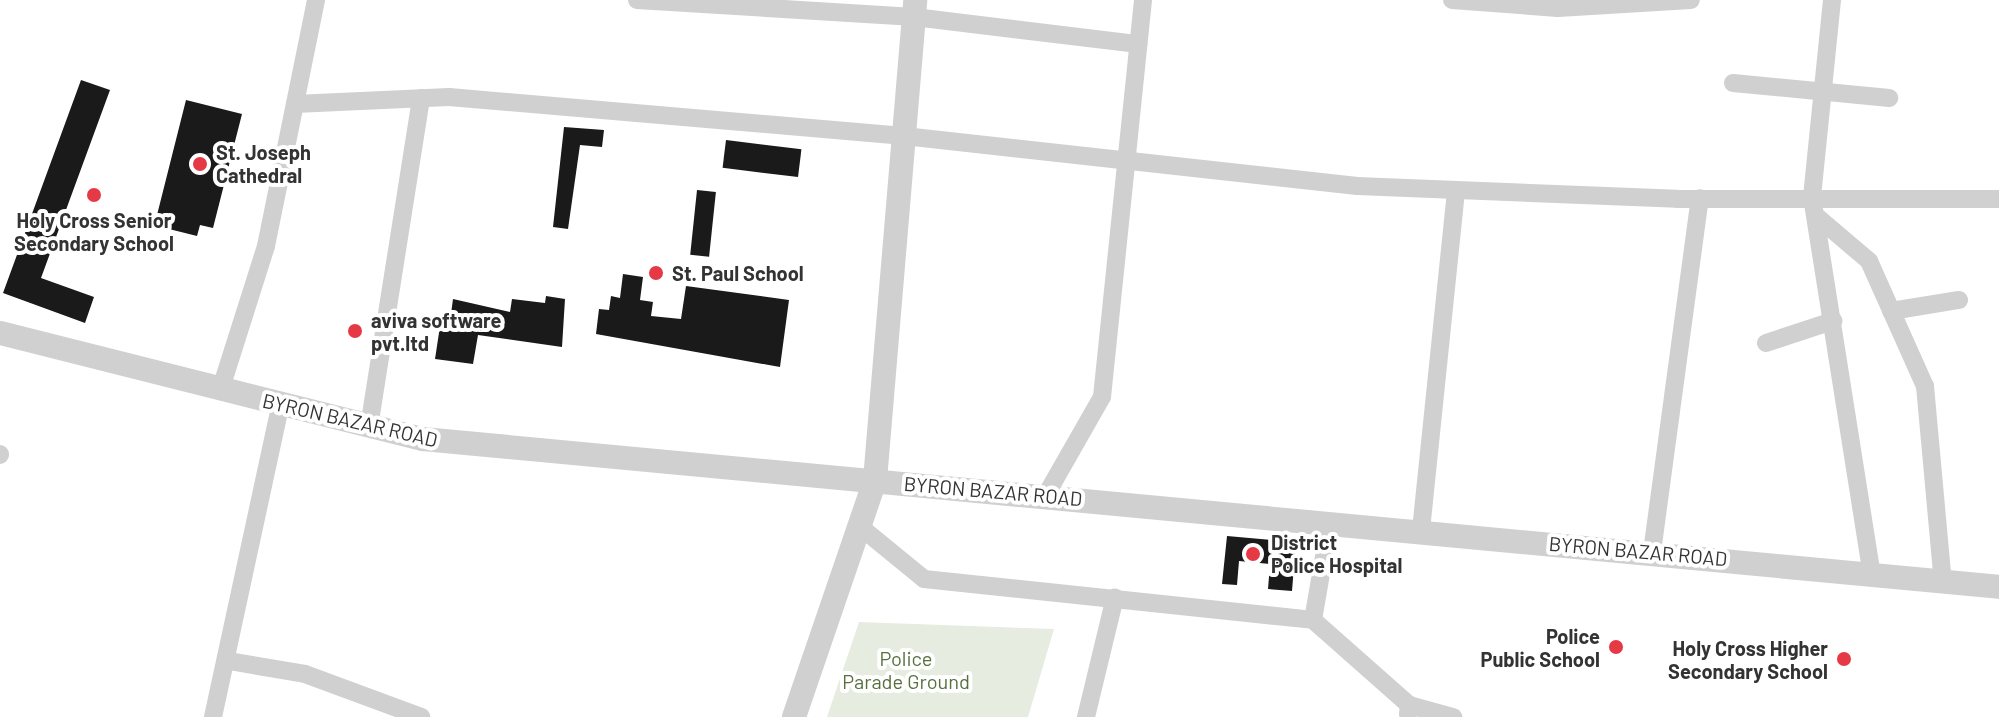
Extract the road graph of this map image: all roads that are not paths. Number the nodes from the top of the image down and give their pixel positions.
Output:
1 (316, 0) edge
2 (637, 0) edge
3 (1143, 0) edge
4 (1452, 0) edge
5 (1691, 0) edge
6 (1832, 0) edge
7 (769, 6) edge
8 (914, 8) edge
9 (1138, 44) junction
10 (1733, 83) dead end
11 (1822, 92) junction
12 (421, 98) junction
13 (1889, 98) dead end
14 (295, 104) junction
15 (904, 136) junction
16 (1122, 164) junction
17 (1456, 191) junction
18 (1700, 198) junction
19 (1999, 199) edge
20 (1813, 206) junction
21 (1959, 300) dead end
22 (1891, 311) junction
23 (1833, 321) junction
24 (0, 333) edge
25 (1766, 343) dead end
26 (221, 388) junction
27 (280, 407) junction
28 (369, 427) junction
29 (875, 480) junction
30 (1046, 495) junction
31 (1330, 522) junction
32 (858, 525) junction
33 (1421, 530) junction
34 (1652, 552) junction
35 (1872, 574) junction
36 (1943, 582) junction
37 (1999, 587) edge
38 (1115, 597) junction
39 (1313, 620) junction
40 (229, 661) junction
41 (1408, 711) edge
42 (213, 717) edge
43 (421, 717) edge
44 (794, 717) edge
45 (1086, 717) edge
46 (1453, 717) edge

1 - 14 street
2 - 7 street
3 - 9 street
4 - 5 street
6 - 11 street
7 - 8 street
8 - 9 street
8 - 15 street
9 - 16 street
10 - 11 street
11 - 13 street
11 - 20 street
12 - 14 street
12 - 15 street
12 - 28 street
14 - 26 street
15 - 16 street
15 - 29 street
16 - 17 street
16 - 30 street
17 - 18 street
17 - 33 street
18 - 20 street
18 - 34 street
19 - 20 street
20 - 22 street
20 - 23 street
21 - 22 street
22 - 36 street
23 - 25 street
23 - 35 street
24 - 26 street, BYRON BAZAR ROAD
26 - 27 street, BYRON BAZAR ROAD
27 - 28 street, BYRON BAZAR ROAD
27 - 40 street
28 - 29 street, BYRON BAZAR ROAD
29 - 30 street, BYRON BAZAR ROAD
29 - 32 street
30 - 31 street, BYRON BAZAR ROAD
31 - 33 street, BYRON BAZAR ROAD
31 - 39 street
32 - 38 street
32 - 44 street
33 - 34 street, BYRON BAZAR ROAD
34 - 35 street, BYRON BAZAR ROAD
35 - 36 street, BYRON BAZAR ROAD
36 - 37 street, BYRON BAZAR ROAD
38 - 39 street
38 - 45 street
39 - 41 street
40 - 42 street
40 - 43 street
41 - 46 street

